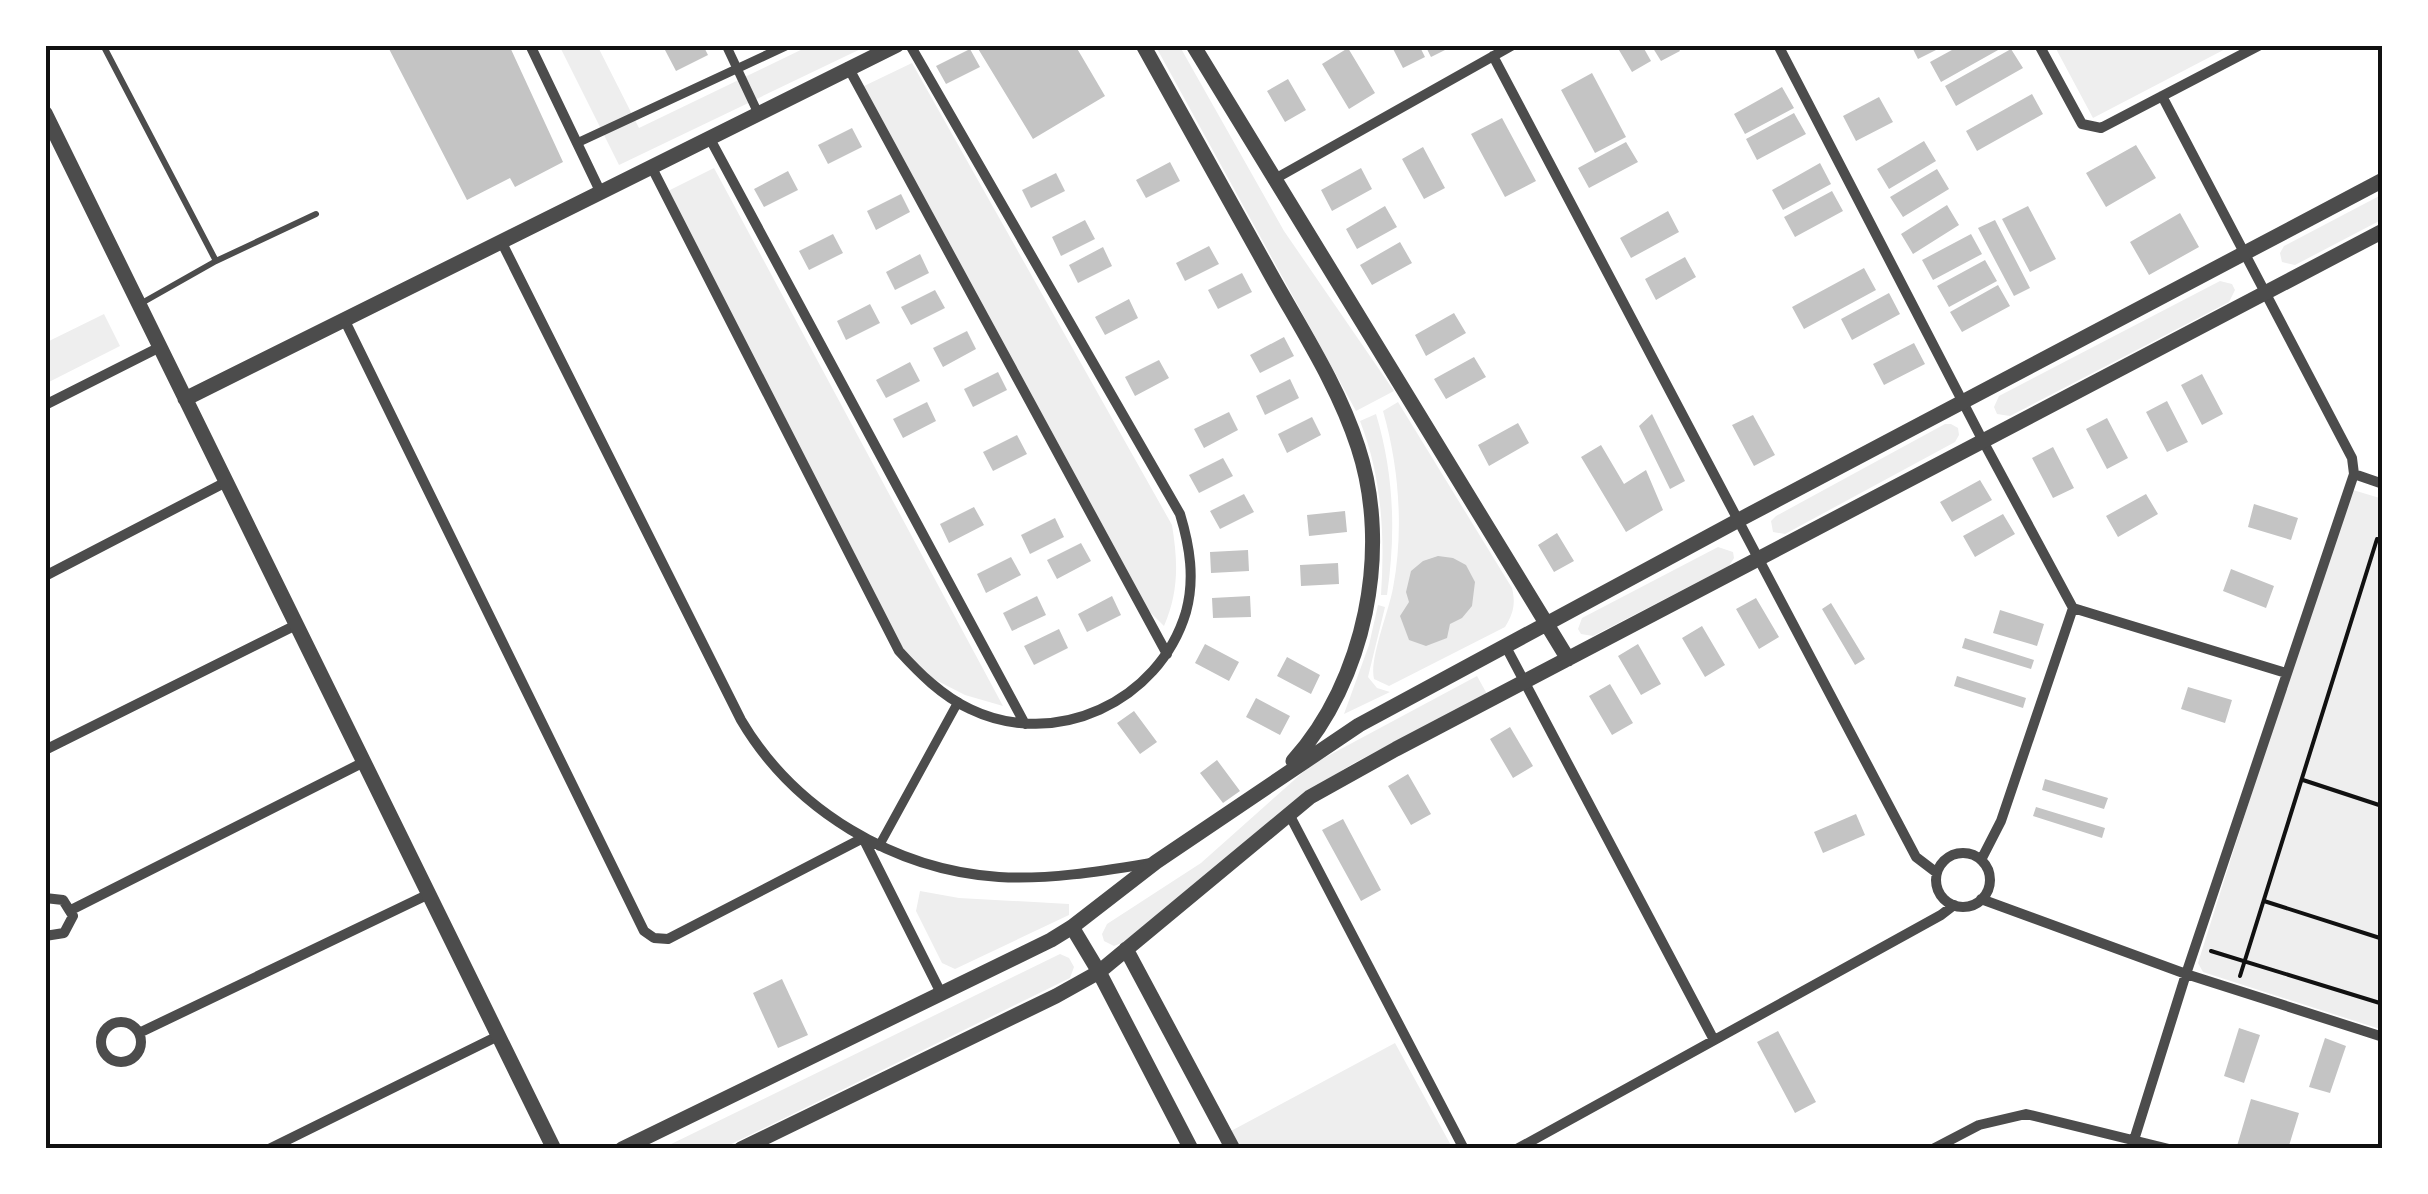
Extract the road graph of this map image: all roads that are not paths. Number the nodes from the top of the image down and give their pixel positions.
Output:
1 (103, 45) edge
2 (530, 45) edge
3 (726, 45) edge
4 (788, 45) edge
5 (897, 45) edge
6 (910, 45) edge
7 (1143, 45) edge
8 (1193, 45) edge
9 (1512, 45) edge
10 (1778, 45) edge
11 (2040, 45) edge
12 (2260, 45) edge
13 (1492, 56) junction
14 (848, 68) junction
15 (738, 70) junction
16 (2162, 96) junction
17 (758, 112) junction
18 (46, 116) edge
19 (709, 137) junction
20 (577, 143) junction
21 (651, 166) junction
22 (1273, 180) junction
23 (2383, 180) edge
24 (600, 192) junction
25 (316, 214) dead end
26 (2383, 231) edge
27 (500, 240) junction
28 (2244, 253) junction
29 (216, 262) junction
30 (2265, 292) junction
31 (139, 305) junction
32 (344, 319) junction
33 (160, 348) junction
34 (185, 398) junction
35 (1963, 402) junction
36 (45, 405) edge
37 (1983, 441) junction
38 (2354, 474) junction
39 (226, 482) junction
40 (2383, 484) edge
41 (1737, 521) junction
42 (1758, 559) junction
43 (45, 576) edge
44 (2073, 608) junction
45 (1547, 622) junction
46 (296, 624) junction
47 (1506, 647) junction
48 (1166, 654) junction
49 (1568, 659) junction
50 (2286, 673) junction
51 (1524, 682) junction
52 (958, 702) junction
53 (1025, 724) junction
54 (45, 750) edge
55 (364, 762) junction
56 (1281, 776) junction
57 (1289, 814) junction
58 (862, 838) junction
59 (879, 846) junction
60 (1981, 860) junction
61 (1156, 862) junction
62 (1937, 873) junction
63 (428, 894) junction
64 (45, 898) edge
65 (1981, 900) junction
66 (1954, 905) junction
67 (71, 910) junction
68 (1072, 928) junction
69 (45, 936) edge
70 (1126, 949) junction
71 (1099, 972) junction
72 (2186, 974) junction
73 (942, 995) junction
74 (139, 1033) junction
75 (498, 1036) junction
76 (2383, 1037) edge
77 (1714, 1040) junction
78 (2132, 1144) edge
79 (750, 1147) edge
80 (1188, 1148) edge
81 (269, 1149) edge
82 (554, 1149) edge
83 (622, 1149) edge
84 (1233, 1149) edge
85 (1464, 1149) edge
86 (1518, 1149) edge
87 (1933, 1149) edge
88 (2169, 1149) edge

1 - 29 lane
2 - 20 street
3 - 15 street
4 - 15 street
5 - 14 street
6 - 48 street
7 - 56 street
8 - 22 street
9 - 13 street
10 - 35 street
11 - 16 street
12 - 16 street
13 - 22 street
13 - 41 street
14 - 17 street
14 - 48 street
15 - 17 street
15 - 20 street
16 - 28 street
17 - 19 street
18 - 31 street
19 - 21 street
19 - 53 street
20 - 24 street
21 - 24 street
21 - 52 street
22 - 45 street
23 - 28 street
24 - 27 street
25 - 29 lane
26 - 30 street
27 - 32 street
27 - 58 street
28 - 30 street
28 - 35 street
29 - 31 lane
30 - 37 street
30 - 38 street
31 - 33 street
32 - 34 street
32 - 58 street
33 - 34 street
33 - 36 street
34 - 39 street
35 - 37 street
35 - 41 street
37 - 42 street
37 - 44 street
38 - 40 street
38 - 50 street
39 - 43 street
39 - 46 street
41 - 42 street
41 - 45 street
42 - 49 street
42 - 62 street
44 - 50 street
44 - 60 street
45 - 47 street
45 - 49 street
46 - 54 street
46 - 55 street
47 - 51 street
47 - 56 street
48 - 53 street
49 - 51 street
50 - 72 street
51 - 57 street
51 - 77 street
52 - 53 street
52 - 59 street
55 - 63 street
55 - 67 street
56 - 61 street
57 - 70 street
57 - 85 street
58 - 59 street
58 - 73 street
59 - 61 street
60 - 62 street
60 - 65 street
61 - 68 street
62 - 66 street
63 - 74 street
63 - 75 street
64 - 67 street
65 - 66 street
65 - 72 street
66 - 77 street
67 - 69 street
68 - 71 street
68 - 73 street
70 - 71 street
70 - 84 street
71 - 79 street
71 - 80 street
72 - 76 street
72 - 78 street
73 - 83 street
74 - 74 street
75 - 81 street
75 - 82 street
77 - 86 street
78 - 87 street
78 - 88 street

